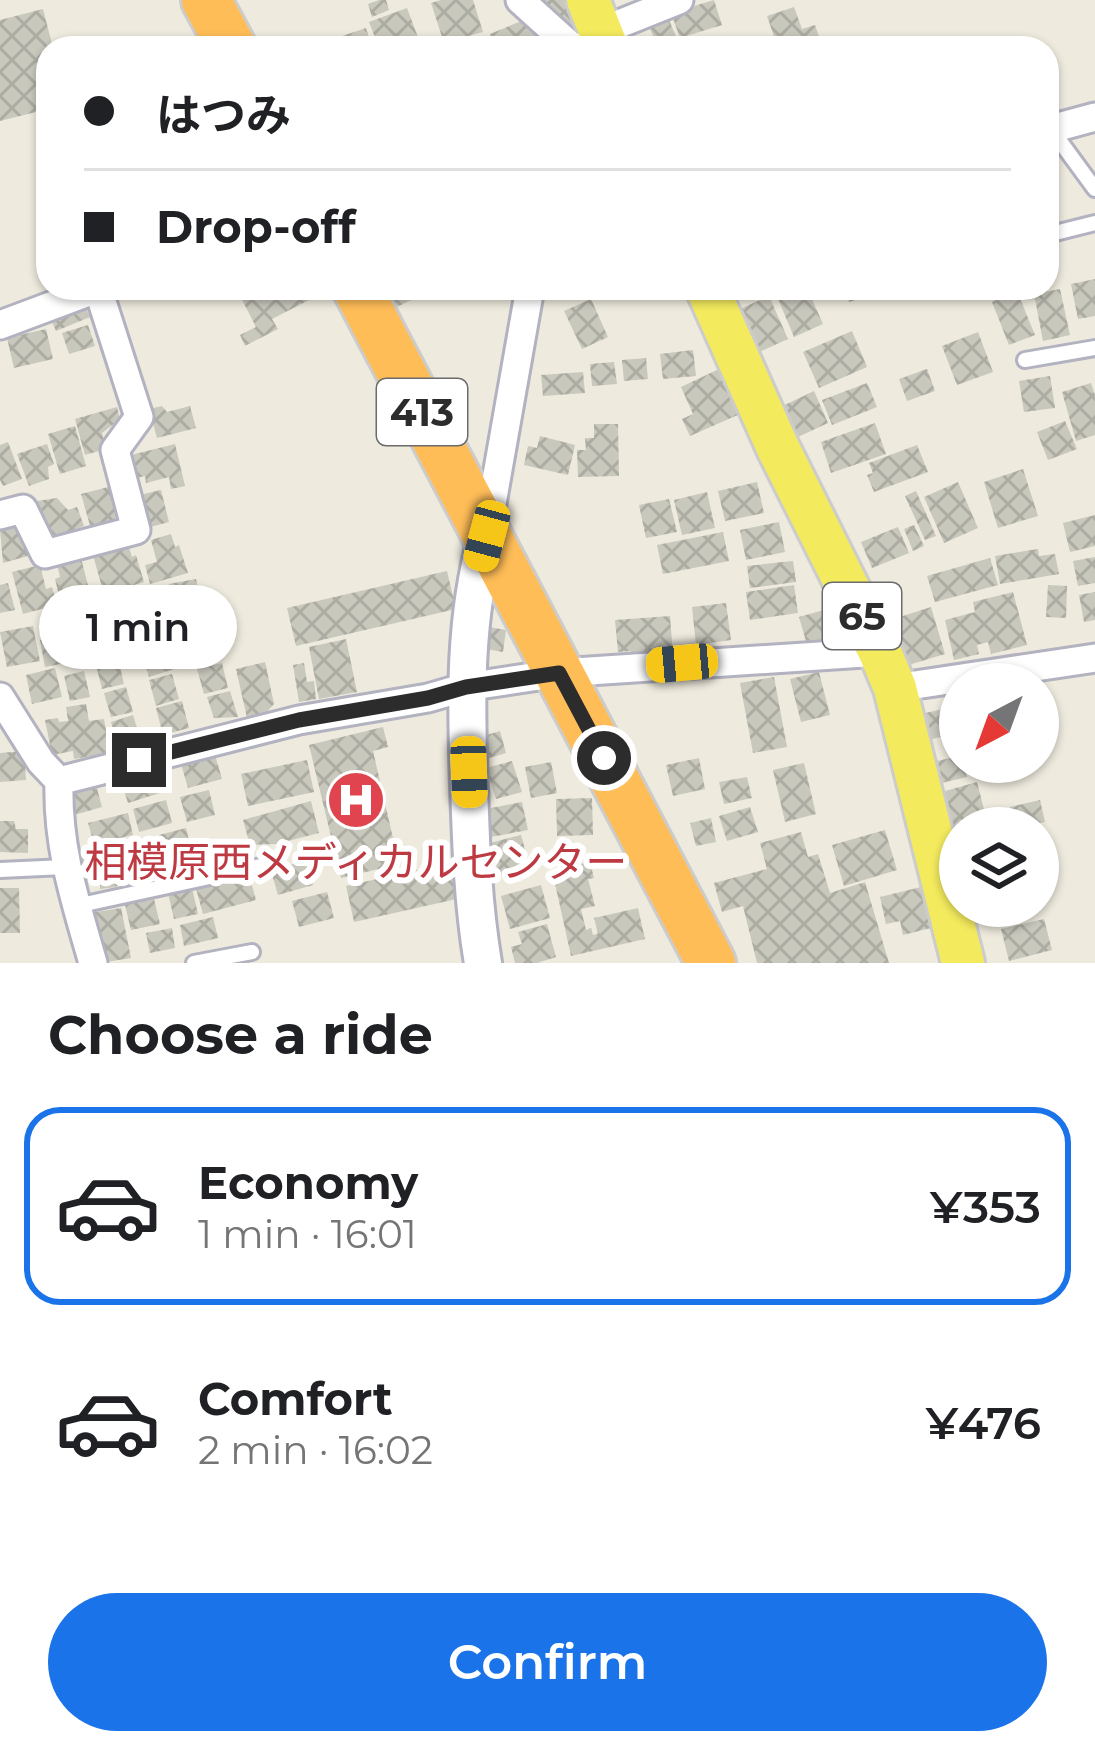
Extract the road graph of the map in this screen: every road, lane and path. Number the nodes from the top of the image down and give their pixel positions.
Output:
1 (206, 0) edge
2 (520, 0) edge
3 (680, 0) edge
4 (590, 35) edge
5 (226, 36) edge
6 (1095, 117) edge
7 (1059, 126) edge
8 (1059, 142) edge
9 (1095, 189) edge
10 (1095, 223) edge
11 (1059, 233) edge
12 (67, 300) edge
13 (103, 300) edge
14 (363, 300) edge
15 (528, 300) edge
16 (712, 300) edge
17 (0, 325) edge
18 (1095, 348) edge
19 (1025, 360) dead end
20 (0, 515) edge
21 (487, 536) junction
22 (1095, 658) edge
23 (888, 670) junction
24 (559, 673) junction
25 (466, 687) junction
26 (0, 697) edge
27 (59, 781) junction
28 (265, 866) dead end
29 (65, 867) junction
30 (0, 871) edge
31 (76, 907) junction
32 (252, 952) dead end
33 (93, 963) edge
34 (194, 963) edge
35 (483, 963) edge
36 (711, 963) edge
37 (964, 963) edge

1 - 5 highway
2 - 4 street
3 - 4 street
6 - 7 street
8 - 9 lane
10 - 11 lane
12 - 17 street
13 - 20 street
14 - 21 highway, 413
15 - 21 street
16 - 23 main road, 65
18 - 19 lane
21 - 24 highway, 413
21 - 25 street
22 - 23 street
23 - 24 street
23 - 37 main road, 65
24 - 25 street
24 - 36 highway, 413
25 - 27 street
25 - 35 street
26 - 27 street
27 - 29 street
28 - 31 lane
29 - 30 lane
29 - 31 street
31 - 33 street
32 - 34 lane

